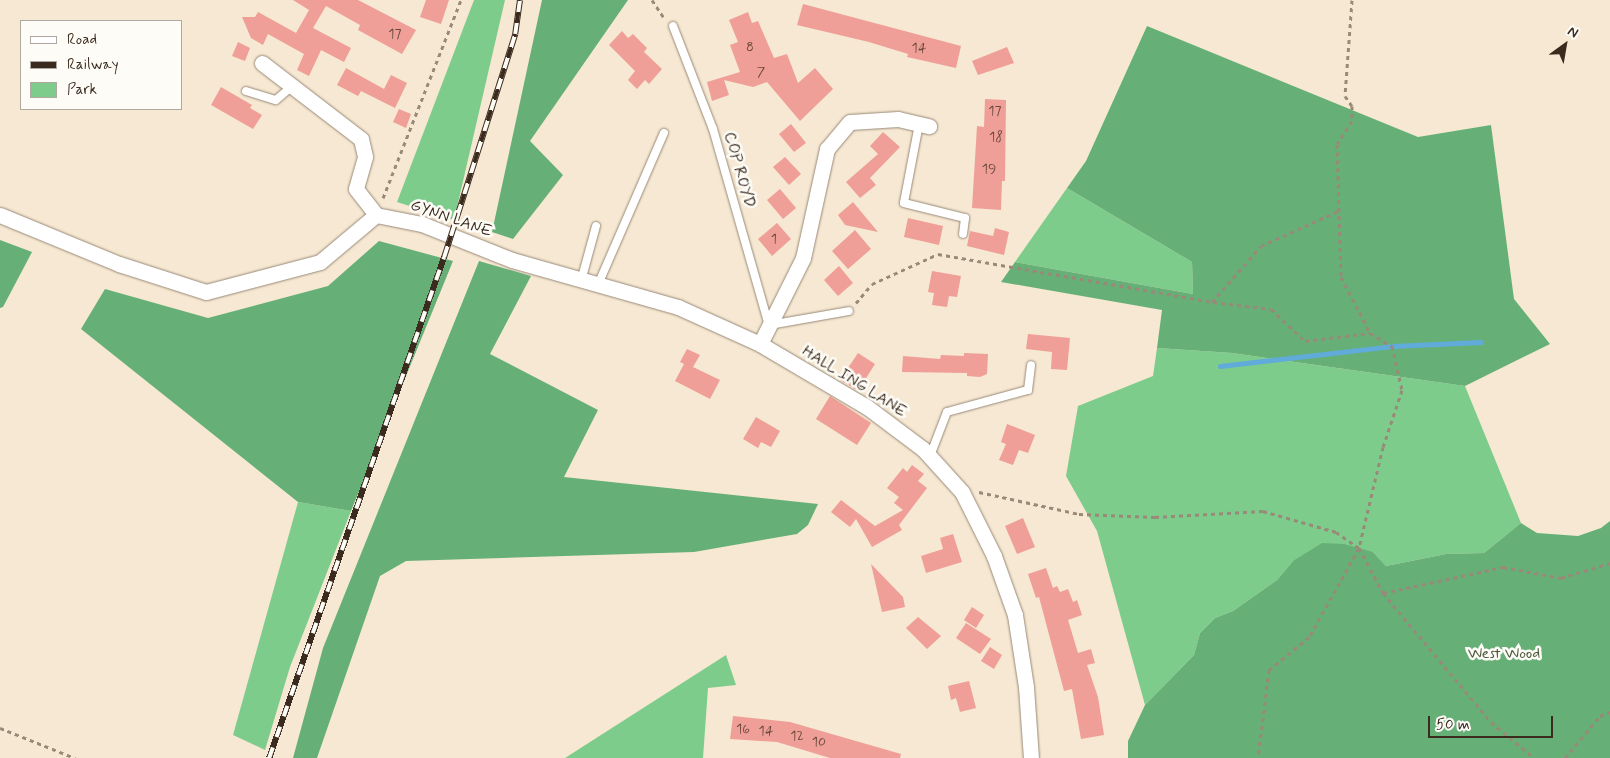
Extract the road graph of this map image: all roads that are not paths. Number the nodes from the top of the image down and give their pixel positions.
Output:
1 (674, 26) road end
2 (262, 63) dead end
3 (293, 85) junction
4 (246, 91) dead end
5 (924, 125) joint
6 (664, 133) dead end
7 (0, 215) edge
8 (376, 215) junction
9 (596, 226) dead end
10 (963, 234) dead end
11 (581, 282) junction
12 (598, 287) junction
13 (849, 311) road end
14 (769, 325) junction
15 (760, 344) junction
16 (1031, 365) dead end
17 (930, 456) junction
18 (1031, 758) edge

1 - 14 lane, COP ROYD
2 - 3 street
3 - 4 lane
3 - 8 street
5 - 10 lane
5 - 14 street
6 - 12 lane
7 - 8 street
8 - 11 street, GYNN LANE
9 - 11 lane
11 - 12 street, GYNN LANE
12 - 15 street, GYNN LANE
13 - 14 lane
14 - 15 street
15 - 17 street, HALL ING LANE
16 - 17 lane
17 - 18 street, HALL ING LANE

